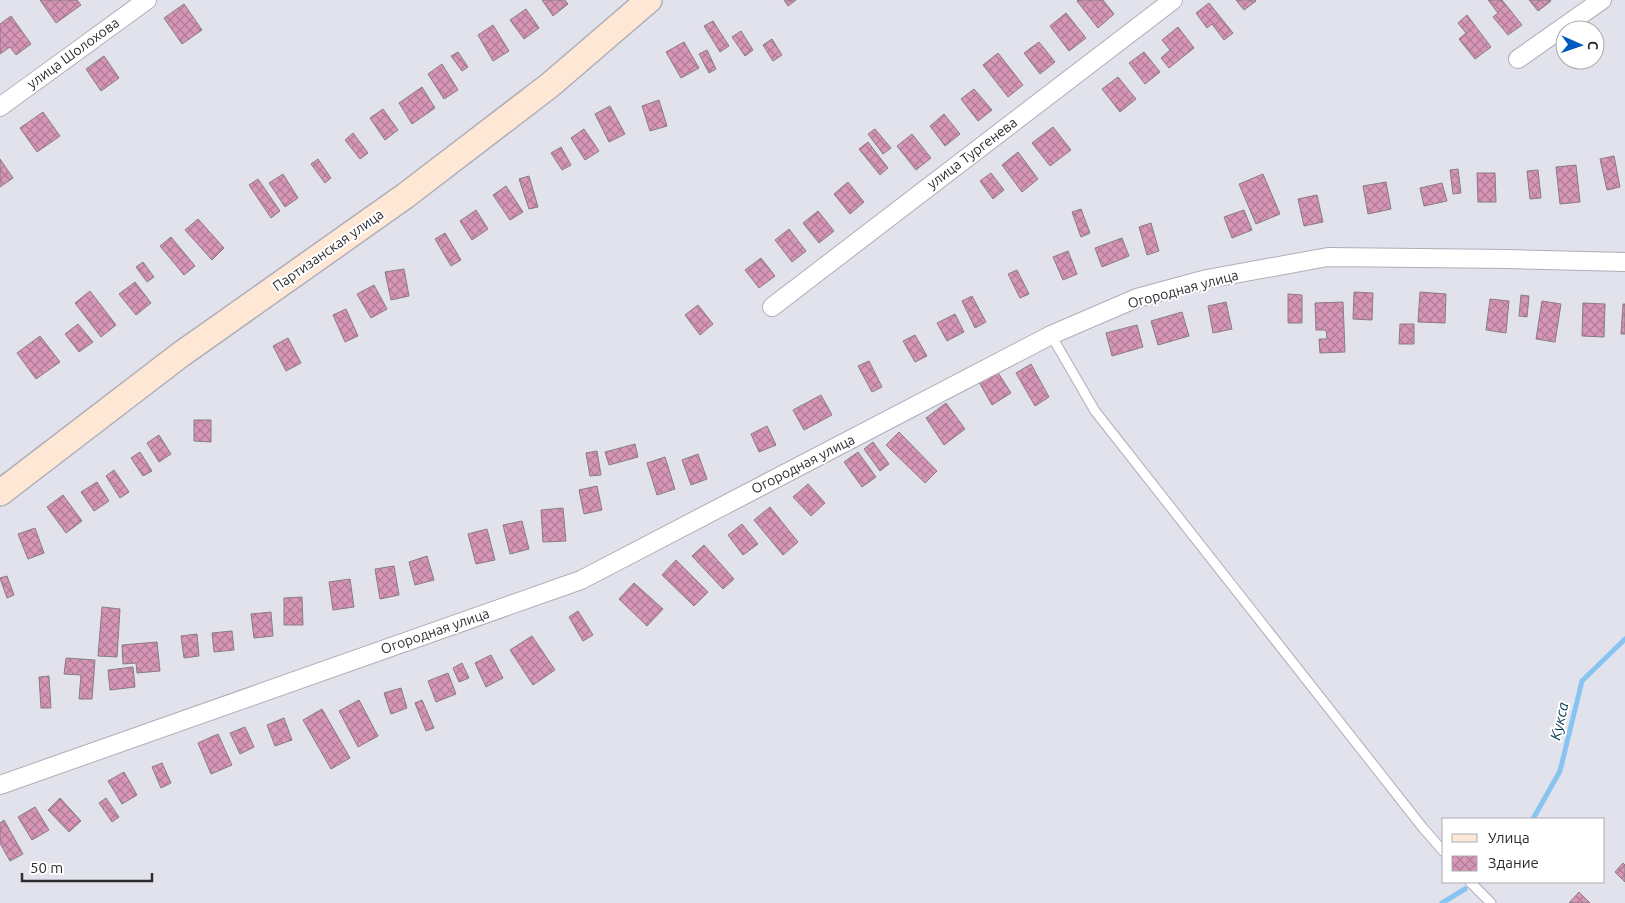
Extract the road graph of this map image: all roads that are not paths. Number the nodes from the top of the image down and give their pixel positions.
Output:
1 (147, 0) edge
2 (649, 0) edge
3 (1172, 0) edge
4 (1602, 0) edge
5 (1518, 59) dead end
6 (0, 107) edge
7 (1625, 262) edge
8 (772, 307) dead end
9 (1052, 335) junction
10 (0, 493) edge
11 (0, 785) edge
12 (1442, 850) edge
13 (1471, 883) edge
14 (1491, 903) edge

1 - 6 street, улица Шолохова
2 - 10 street, Партизанская улица
3 - 8 street, улица Тургенева
4 - 5 street
7 - 9 street, Огородная улица
9 - 11 street, Огородная улица
9 - 12 lane
13 - 14 lane

